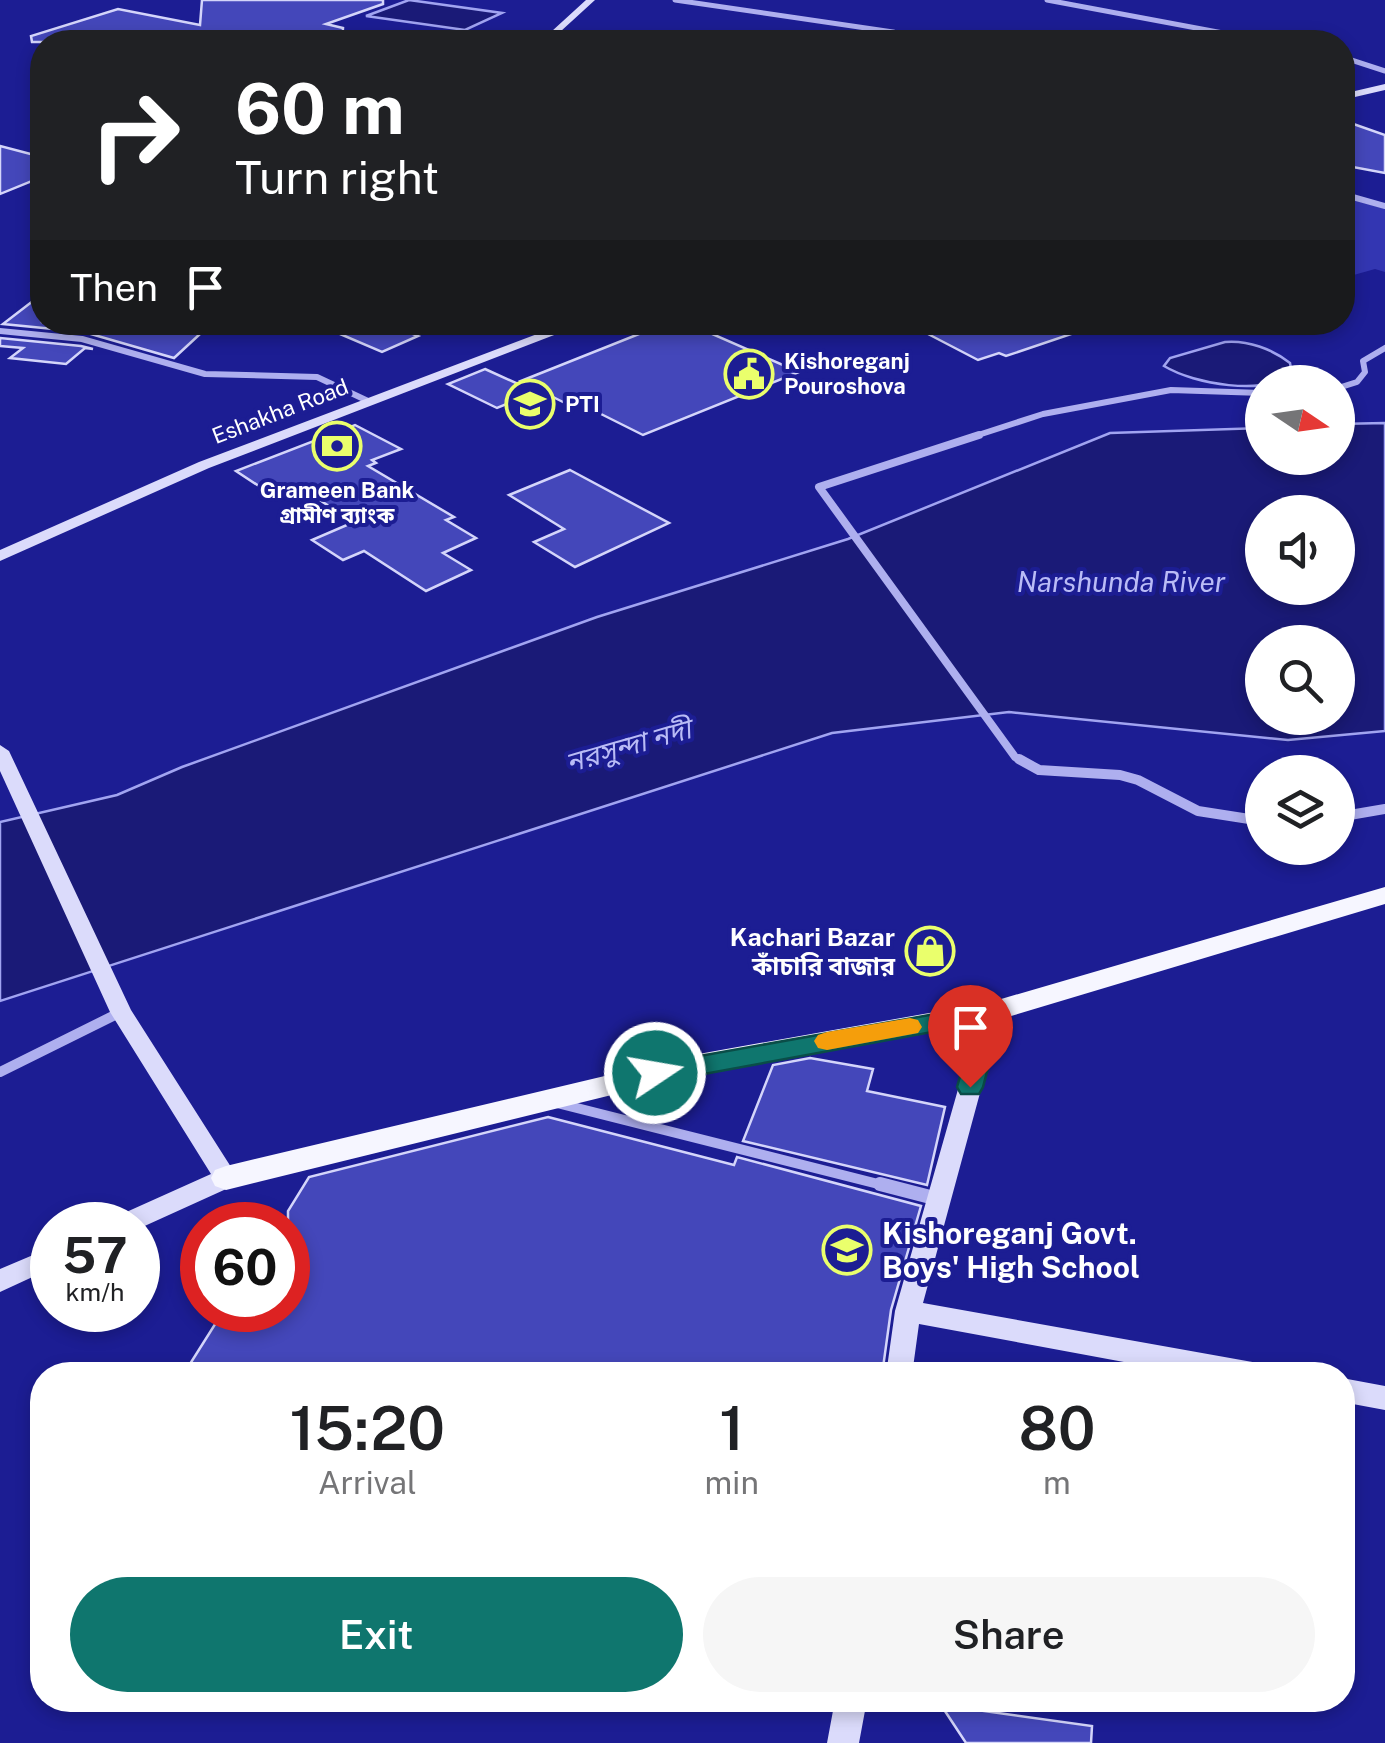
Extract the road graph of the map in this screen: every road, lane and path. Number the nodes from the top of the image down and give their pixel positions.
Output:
1 (590, 0) edge
2 (675, 0) edge
3 (1047, 0) edge
4 (557, 30) edge
5 (879, 30) edge
6 (1207, 30) edge
7 (1355, 62) edge
8 (1385, 71) edge
9 (1385, 87) edge
10 (1355, 95) edge
11 (1355, 198) edge
12 (1385, 206) edge
13 (0, 331) edge
14 (30, 334) edge
15 (36, 335) edge
16 (547, 335) edge
17 (1385, 348) edge
18 (1355, 383) edge
19 (1245, 392) edge
20 (368, 401) junction
21 (0, 556) edge
22 (3, 762) edge
23 (1385, 808) edge
24 (1355, 814) edge
25 (1245, 819) edge
26 (1385, 895) edge
27 (118, 1004) junction
28 (991, 1012) junction
29 (0, 1072) edge
30 (541, 1099) junction
31 (226, 1178) junction
32 (939, 1199) junction
33 (160, 1208) edge
34 (30, 1267) edge
35 (0, 1280) edge
36 (908, 1311) junction
37 (901, 1362) edge
38 (1187, 1362) edge
39 (1355, 1392) edge
40 (1385, 1398) edge
41 (849, 1712) edge
42 (843, 1743) edge

1 - 4 street
2 - 5 street
3 - 6 street
7 - 8 street
9 - 10 street
11 - 12 street
13 - 14 street
15 - 20 street
16 - 20 street, Eshakha Road
17 - 18 street
19 - 25 street
20 - 21 street, Eshakha Road
22 - 27 street
23 - 24 street
26 - 28 main road
27 - 29 street
27 - 31 street
28 - 30 main road
28 - 32 street
30 - 31 main road
30 - 32 street
31 - 33 street
32 - 36 street
34 - 35 street
36 - 37 street
36 - 38 street
39 - 40 street
41 - 42 street

